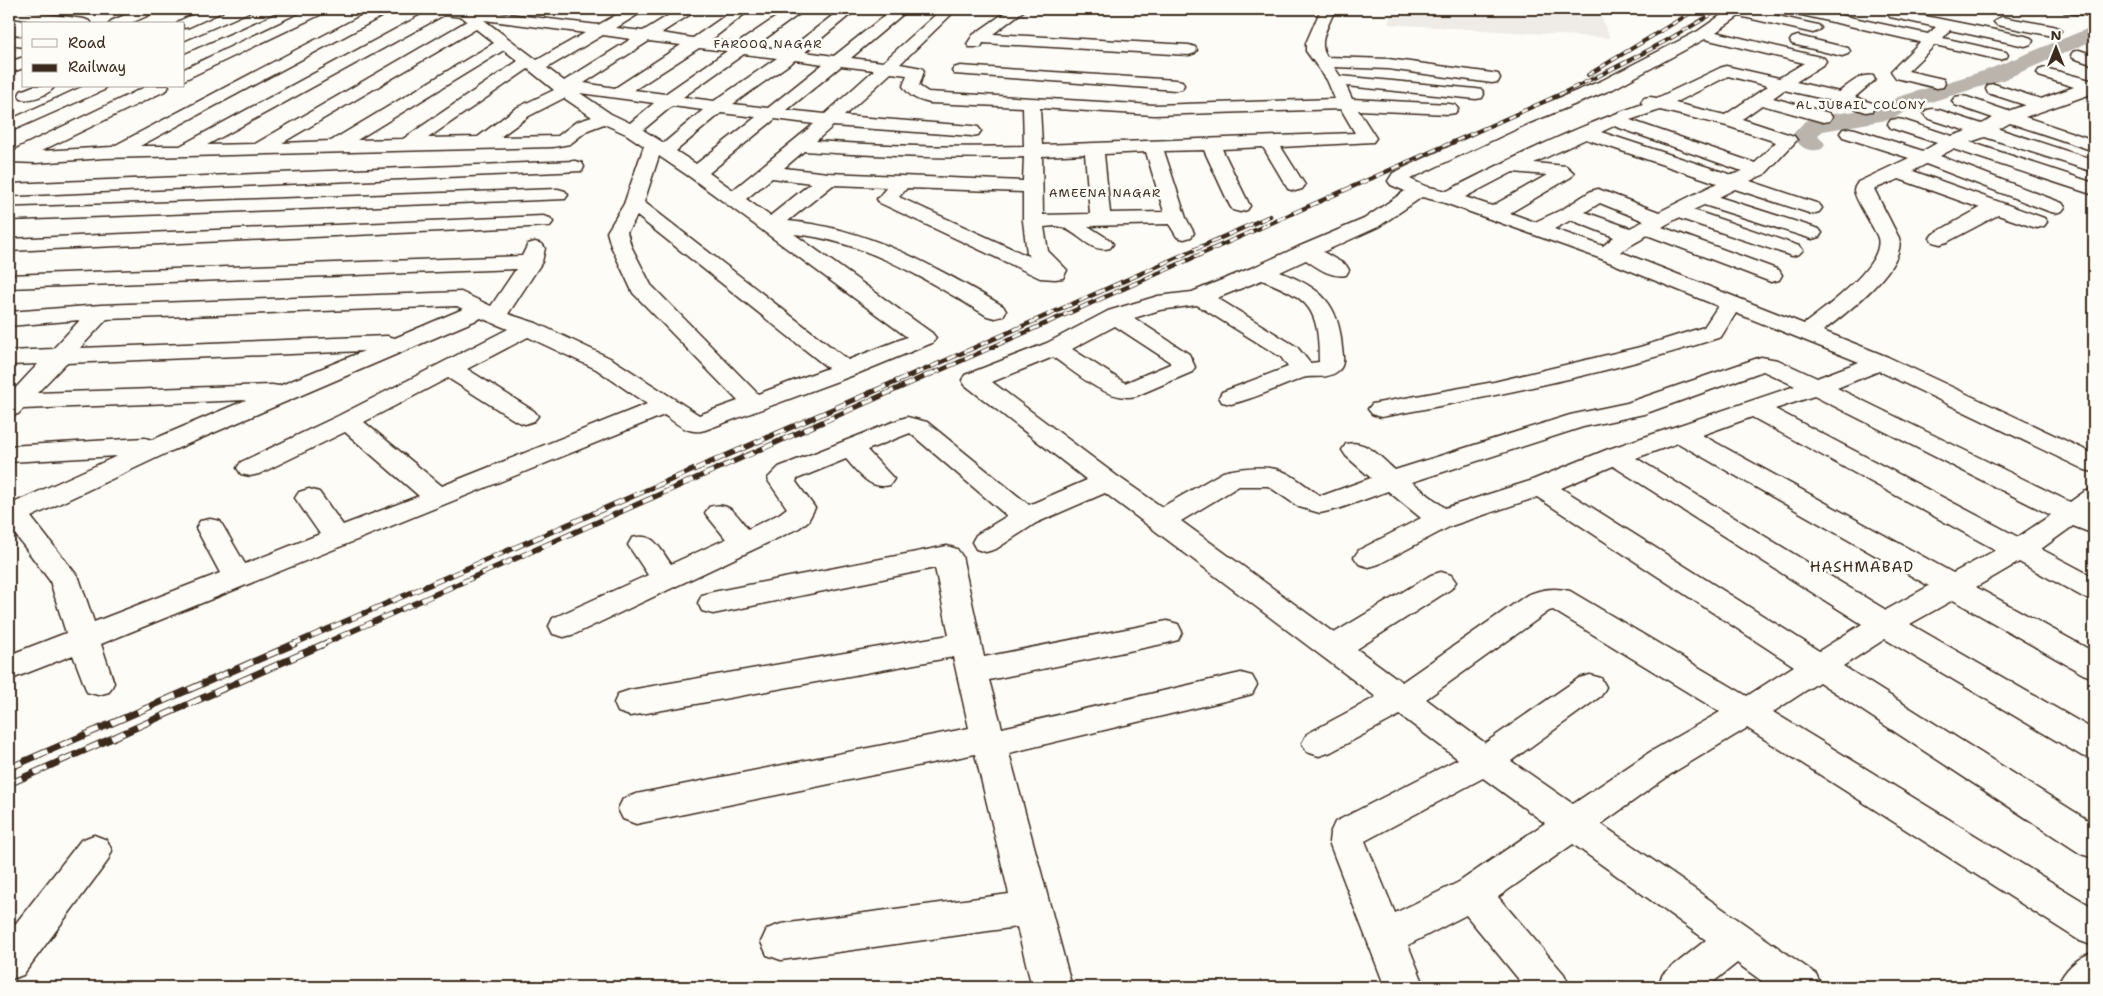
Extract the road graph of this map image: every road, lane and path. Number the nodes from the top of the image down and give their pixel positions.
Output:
1 (90, 9) edge
2 (151, 9) edge
3 (217, 9) edge
4 (271, 9) edge
5 (320, 9) edge
6 (385, 9) edge
7 (438, 9) edge
8 (533, 9) edge
9 (637, 9) edge
10 (689, 9) edge
11 (744, 9) edge
12 (797, 9) edge
13 (850, 9) edge
14 (902, 9) edge
15 (950, 9) edge
16 (1019, 9) edge
17 (1328, 9) edge
18 (1793, 9) edge
19 (2069, 9) edge
20 (1738, 10) edge
21 (1884, 10) edge
22 (2094, 12) edge
23 (9, 13) edge
24 (577, 13) dead end
25 (471, 14) edge
26 (514, 19) junction
27 (58, 21) junction
28 (67, 22) edge
29 (121, 22) edge
30 (185, 24) edge
31 (555, 24) junction
32 (1869, 24) junction
33 (1948, 24) junction
34 (1711, 29) junction
35 (599, 30) junction
36 (2053, 32) dead end
37 (644, 36) junction
38 (1855, 37) junction
39 (978, 38) junction
40 (9, 40) edge
41 (1931, 40) junction
42 (2025, 41) dead end
43 (22, 42) edge
44 (1056, 42) junction
45 (696, 43) junction
46 (509, 46) junction
47 (1128, 47) junction
48 (185, 48) edge
49 (739, 49) junction
50 (1763, 49) junction
51 (1189, 50) dead end
52 (1842, 50) junction
53 (970, 53) junction
54 (988, 54) dead end
55 (2000, 55) dead end
56 (790, 56) junction
57 (1818, 61) junction
58 (837, 62) junction
59 (1323, 62) junction
60 (22, 63) edge
61 (532, 65) junction
62 (9, 68) edge
63 (885, 68) junction
64 (2051, 68) dead end
65 (960, 71) junction
66 (1726, 71) junction
67 (185, 75) edge
68 (1042, 76) junction
69 (1492, 78) dead end
70 (1335, 80) junction
71 (1867, 80) dead end
72 (1116, 81) junction
73 (1176, 84) dead end
74 (1781, 84) junction
75 (1937, 84) dead end
76 (2030, 84) dead end
77 (2094, 84) edge
78 (43, 88) edge
79 (94, 88) edge
80 (157, 88) edge
81 (564, 88) junction
82 (1994, 89) dead end
83 (1621, 90) junction
84 (618, 93) junction
85 (1480, 94) dead end
86 (27, 96) dead end
87 (2067, 97) junction
88 (945, 98) junction
89 (1842, 98) junction
90 (1760, 99) junction
91 (668, 100) junction
92 (970, 100) junction
93 (1960, 101) dead end
94 (1031, 102) junction
95 (1346, 104) junction
96 (2046, 104) junction
97 (1657, 105) junction
98 (717, 107) junction
99 (1866, 107) dead end
100 (1460, 110) dead end
101 (773, 113) junction
102 (1933, 114) dead end
103 (1703, 115) junction
104 (1823, 117) dead end
105 (605, 118) junction
106 (2006, 118) junction
107 (828, 120) junction
108 (1613, 120) junction
109 (1897, 124) dead end
110 (1742, 125) junction
111 (9, 126) edge
112 (632, 130) junction
113 (972, 131) junction
114 (1983, 131) junction
115 (1585, 132) junction
116 (1849, 133) dead end
117 (1659, 135) junction
118 (494, 141) junction
119 (1268, 141) junction
120 (1952, 142) junction
121 (409, 143) junction
122 (1210, 143) junction
123 (337, 145) junction
124 (798, 145) junction
125 (1153, 145) junction
126 (2094, 146) edge
127 (314, 147) junction
128 (259, 148) junction
129 (659, 148) junction
130 (1094, 149) junction
131 (1034, 151) junction
132 (125, 152) junction
133 (1707, 152) junction
134 (180, 153) junction
135 (974, 154) junction
136 (1448, 154) junction
137 (12, 156) edge
138 (1924, 157) junction
139 (1511, 166) junction
140 (2094, 166) edge
141 (484, 170) junction
142 (1758, 170) junction
143 (769, 172) junction
144 (1898, 172) junction
145 (696, 173) junction
146 (289, 179) junction
147 (828, 179) junction
148 (901, 183) junction
149 (1734, 183) junction
150 (1295, 186) dead end
151 (89, 187) junction
152 (1032, 187) junction
153 (2094, 189) edge
154 (9, 190) edge
155 (1418, 190) junction
156 (558, 195) junction
157 (465, 198) junction
158 (1449, 198) junction
159 (1703, 198) junction
160 (732, 200) junction
161 (634, 204) junction
162 (268, 205) junction
163 (1240, 206) dead end
164 (2055, 207) dead end
165 (1812, 208) dead end
166 (1996, 208) junction
167 (62, 212) junction
168 (1570, 213) junction
169 (9, 214) edge
170 (1493, 214) junction
171 (1101, 219) junction
172 (1064, 220) junction
173 (1033, 221) junction
174 (543, 222) junction
175 (2037, 222) dead end
176 (770, 226) junction
177 (450, 227) junction
178 (1535, 230) junction
179 (1640, 232) junction
180 (1812, 234) dead end
181 (244, 235) junction
182 (1940, 238) dead end
183 (1103, 244) dead end
184 (18, 245) edge
185 (1792, 250) dead end
186 (1305, 252) junction
187 (9, 260) edge
188 (531, 262) junction
189 (425, 266) junction
190 (1338, 270) dead end
191 (1262, 272) junction
192 (214, 274) junction
193 (1771, 275) dead end
194 (9, 282) edge
195 (1730, 293) junction
196 (1200, 297) junction
197 (402, 301) junction
198 (187, 309) junction
199 (995, 310) dead end
200 (101, 312) junction
201 (488, 314) junction
202 (1116, 316) junction
203 (9, 319) edge
204 (528, 328) junction
205 (1807, 333) junction
206 (401, 342) junction
207 (1055, 348) junction
208 (61, 355) junction
209 (9, 358) edge
210 (1880, 362) junction
211 (450, 369) junction
212 (845, 370) junction
213 (1303, 370) junction
214 (1816, 387) junction
215 (289, 392) junction
216 (1231, 397) dead end
217 (11, 404) edge
218 (754, 404) junction
219 (667, 405) junction
220 (1754, 408) junction
221 (1381, 409) dead end
222 (525, 416) dead end
223 (348, 422) junction
224 (1681, 434) junction
225 (160, 446) junction
226 (850, 448) junction
227 (1355, 450) dead end
228 (9, 454) edge
229 (1615, 456) junction
230 (2094, 464) edge
231 (250, 468) dead end
232 (880, 479) dead end
233 (1391, 480) junction
234 (1107, 482) junction
235 (1540, 487) junction
236 (309, 498) dead end
237 (439, 498) junction
238 (719, 512) dead end
239 (2087, 512) edge
240 (11, 515) edge
241 (1026, 518) junction
242 (1441, 519) junction
243 (1161, 520) junction
244 (210, 528) dead end
245 (337, 538) junction
246 (744, 542) junction
247 (986, 542) dead end
248 (642, 545) dead end
249 (2019, 550) junction
250 (1368, 557) dead end
251 (238, 578) junction
252 (666, 578) junction
253 (1441, 582) dead end
254 (1951, 586) junction
255 (2094, 590) edge
256 (713, 603) dead end
257 (1885, 624) junction
258 (564, 626) dead end
259 (1167, 632) dead end
260 (83, 638) junction
261 (1332, 648) junction
262 (968, 658) junction
263 (2094, 666) edge
264 (1819, 667) junction
265 (9, 668) edge
266 (98, 683) dead end
267 (1241, 685) dead end
268 (1590, 687) dead end
269 (1402, 699) junction
270 (630, 703) dead end
271 (1747, 712) junction
272 (988, 741) junction
273 (1319, 743) dead end
274 (2094, 746) edge
275 (1485, 761) junction
276 (636, 809) dead end
277 (1573, 825) junction
278 (2094, 843) edge
279 (94, 851) dead end
280 (1472, 894) junction
281 (1032, 908) junction
282 (2094, 929) edge
283 (1384, 938) junction
284 (1736, 940) junction
285 (781, 942) dead end
286 (9, 962) edge
287 (2094, 970) edge
288 (1052, 987) edge
289 (1405, 987) edge
290 (1550, 987) edge
291 (1677, 987) edge
292 (1802, 987) edge
293 (2077, 987) edge

1 - 27 main road
2 - 29 main road
3 - 30 main road
4 - 48 main road
5 - 67 main road
6 - 132 main road
7 - 25 main road
7 - 134 main road
8 - 26 main road
9 - 35 main road
10 - 37 main road
11 - 45 main road
12 - 49 main road
13 - 56 main road
14 - 58 main road
15 - 63 main road
16 - 39 main road
17 - 59 main road
18 - 32 main road
19 - 22 main road
20 - 34 main road
20 - 38 main road
21 - 32 main road
21 - 33 main road
23 - 27 main road
24 - 31 main road
25 - 26 main road
25 - 46 main road
25 - 128 main road
26 - 31 main road
27 - 28 main road
31 - 35 main road
31 - 46 main road
32 - 38 main road
32 - 41 main road
33 - 36 main road
33 - 41 main road
33 - 42 main road
34 - 50 main road
34 - 52 main road
34 - 83 main road
35 - 37 main road
35 - 61 main road
37 - 45 main road
37 - 81 main road
38 - 52 main road
39 - 44 main road
39 - 53 main road
40 - 43 main road
41 - 55 main road
41 - 75 main road
44 - 47 main road
44 - 68 main road
45 - 49 main road
45 - 84 main road
46 - 61 main road
46 - 123 main road
47 - 51 main road
47 - 72 main road
49 - 56 main road
49 - 91 main road
50 - 57 main road
50 - 66 main road
52 - 57 main road
53 - 54 main road
53 - 65 main road
56 - 58 main road
56 - 98 main road
57 - 74 main road
58 - 63 main road
58 - 101 main road
59 - 69 main road
59 - 70 main road
60 - 62 main road
61 - 81 main road
61 - 121 main road
63 - 88 main road
63 - 107 main road
64 - 77 main road
65 - 68 main road
65 - 88 main road
66 - 74 main road
66 - 97 main road
68 - 72 main road
70 - 85 main road
70 - 95 main road
71 - 89 main road
72 - 73 main road
74 - 89 main road
74 - 90 main road
76 - 87 main road
77 - 87 main road
78 - 86 main road
79 - 111 main road
80 - 137 main road
81 - 84 main road
81 - 105 main road
81 - 118 main road
82 - 96 main road
83 - 97 main road
83 - 136 main road
84 - 91 main road
87 - 96 main road
88 - 92 main road
89 - 99 main road
90 - 104 main road
90 - 110 main road
91 - 98 main road
91 - 112 main road
92 - 94 main road
92 - 113 main road
93 - 106 main road
94 - 95 main road
94 - 131 main road
95 - 100 main road
95 - 119 main road
96 - 106 main road
97 - 103 main road
97 - 108 main road
98 - 101 main road
98 - 129 main road
101 - 107 main road
101 - 145 main road
102 - 114 main road
103 - 110 main road
103 - 117 main road
105 - 112 main road
105 - 118 main road
106 - 114 main road
106 - 126 main road
107 - 113 main road
107 - 124 main road
108 - 115 main road
108 - 117 main road
109 - 120 main road
110 - 133 main road
110 - 142 main road
112 - 129 main road
113 - 135 main road
114 - 120 main road
114 - 140 main road
115 - 139 main road
115 - 149 main road
116 - 138 main road
117 - 133 main road
118 - 121 main road
118 - 141 main road
119 - 122 main road
119 - 150 main road
120 - 138 main road
120 - 153 main road
121 - 123 main road
122 - 125 main road
122 - 163 main road
123 - 127 main road
124 - 135 main road
124 - 143 main road
125 - 130 main road
125 - 171 main road
127 - 128 main road
127 - 146 main road
128 - 134 main road
129 - 145 main road
129 - 161 main road
130 - 131 main road
130 - 171 main road
131 - 135 main road
131 - 152 main road
132 - 134 main road
132 - 137 main road
132 - 151 main road
133 - 142 main road
136 - 139 main road
136 - 155 main road
138 - 144 main road
138 - 164 main road
139 - 158 main road
139 - 170 main road
141 - 146 main road
141 - 156 main road
141 - 157 main road
142 - 149 main road
143 - 147 main road
143 - 160 main road
144 - 166 main road
144 - 205 main road
145 - 160 main road
146 - 151 main road
146 - 162 main road
147 - 148 main road
147 - 176 main road
148 - 152 main road
148 - 173 main road
149 - 159 main road
149 - 165 main road
151 - 154 main road
151 - 167 main road
152 - 173 main road
155 - 158 main road
155 - 186 main road
156 - 157 main road
156 - 174 main road
157 - 162 main road
157 - 177 main road
158 - 170 main road
159 - 179 main road
159 - 180 main road
160 - 176 main road
161 - 212 main road
161 - 218 main road
162 - 167 main road
162 - 181 main road
166 - 175 main road
166 - 182 main road
167 - 169 main road
167 - 184 main road
168 - 178 main road
168 - 179 main road
168 - 179 main road
170 - 178 main road
171 - 172 main road
172 - 173 main road
172 - 183 main road
174 - 177 main road
174 - 188 main road
176 - 199 main road
176 - 212 main road
177 - 181 main road
177 - 189 main road
178 - 179 main road
179 - 185 main road
179 - 193 main road
179 - 195 main road
181 - 184 main road
181 - 192 main road
184 - 187 main road
186 - 190 main road
186 - 191 main road
188 - 189 main road
188 - 201 main road
189 - 192 main road
189 - 197 main road
191 - 196 main road
191 - 213 main road
192 - 194 main road
192 - 198 main road
195 - 205 main road
195 - 221 main road
196 - 202 main road
196 - 213 main road
197 - 198 main road
197 - 201 main road
198 - 200 main road
200 - 203 main road
200 - 208 main road
201 - 204 main road
201 - 206 main road
202 - 207 main road
202 - 207 main road
204 - 211 main road
204 - 219 main road
205 - 210 main road
206 - 208 main road
206 - 215 main road
207 - 234 main road
208 - 209 main road
208 - 217 main road
210 - 214 main road
210 - 230 main road
211 - 222 main road
211 - 223 main road
212 - 218 main road
213 - 216 main road
214 - 220 main road
214 - 233 main road
214 - 239 main road
215 - 217 main road
215 - 225 main road
218 - 219 main road
219 - 237 main road
220 - 224 main road
220 - 249 main road
223 - 231 main road
223 - 237 main road
224 - 229 main road
224 - 254 main road
225 - 228 main road
225 - 240 main road
226 - 232 main road
226 - 241 main road
226 - 246 main road
227 - 233 main road
229 - 235 main road
229 - 257 main road
233 - 242 main road
233 - 243 main road
234 - 241 main road
234 - 243 main road
235 - 242 main road
235 - 264 main road
236 - 245 main road
237 - 245 main road
238 - 246 main road
239 - 249 main road
240 - 260 main road
241 - 247 main road
242 - 250 main road
243 - 261 main road
244 - 251 main road
245 - 251 main road
246 - 252 main road
248 - 252 main road
249 - 254 main road
249 - 255 main road
251 - 260 main road
252 - 258 main road
253 - 261 main road
254 - 257 main road
254 - 263 main road
256 - 262 main road
257 - 264 main road
257 - 274 main road
259 - 262 main road
260 - 265 main road
260 - 266 main road
261 - 269 main road
262 - 270 main road
262 - 272 main road
264 - 271 main road
264 - 278 main road
267 - 272 main road
268 - 275 main road
269 - 271 main road
269 - 273 main road
269 - 275 main road
271 - 277 main road
271 - 282 main road
272 - 276 main road
272 - 281 main road
275 - 277 main road
275 - 283 main road
277 - 280 main road
277 - 284 main road
279 - 286 main road
280 - 283 main road
280 - 290 main road
281 - 285 main road
281 - 288 main road
283 - 289 main road
284 - 291 main road
284 - 292 main road
287 - 293 main road

